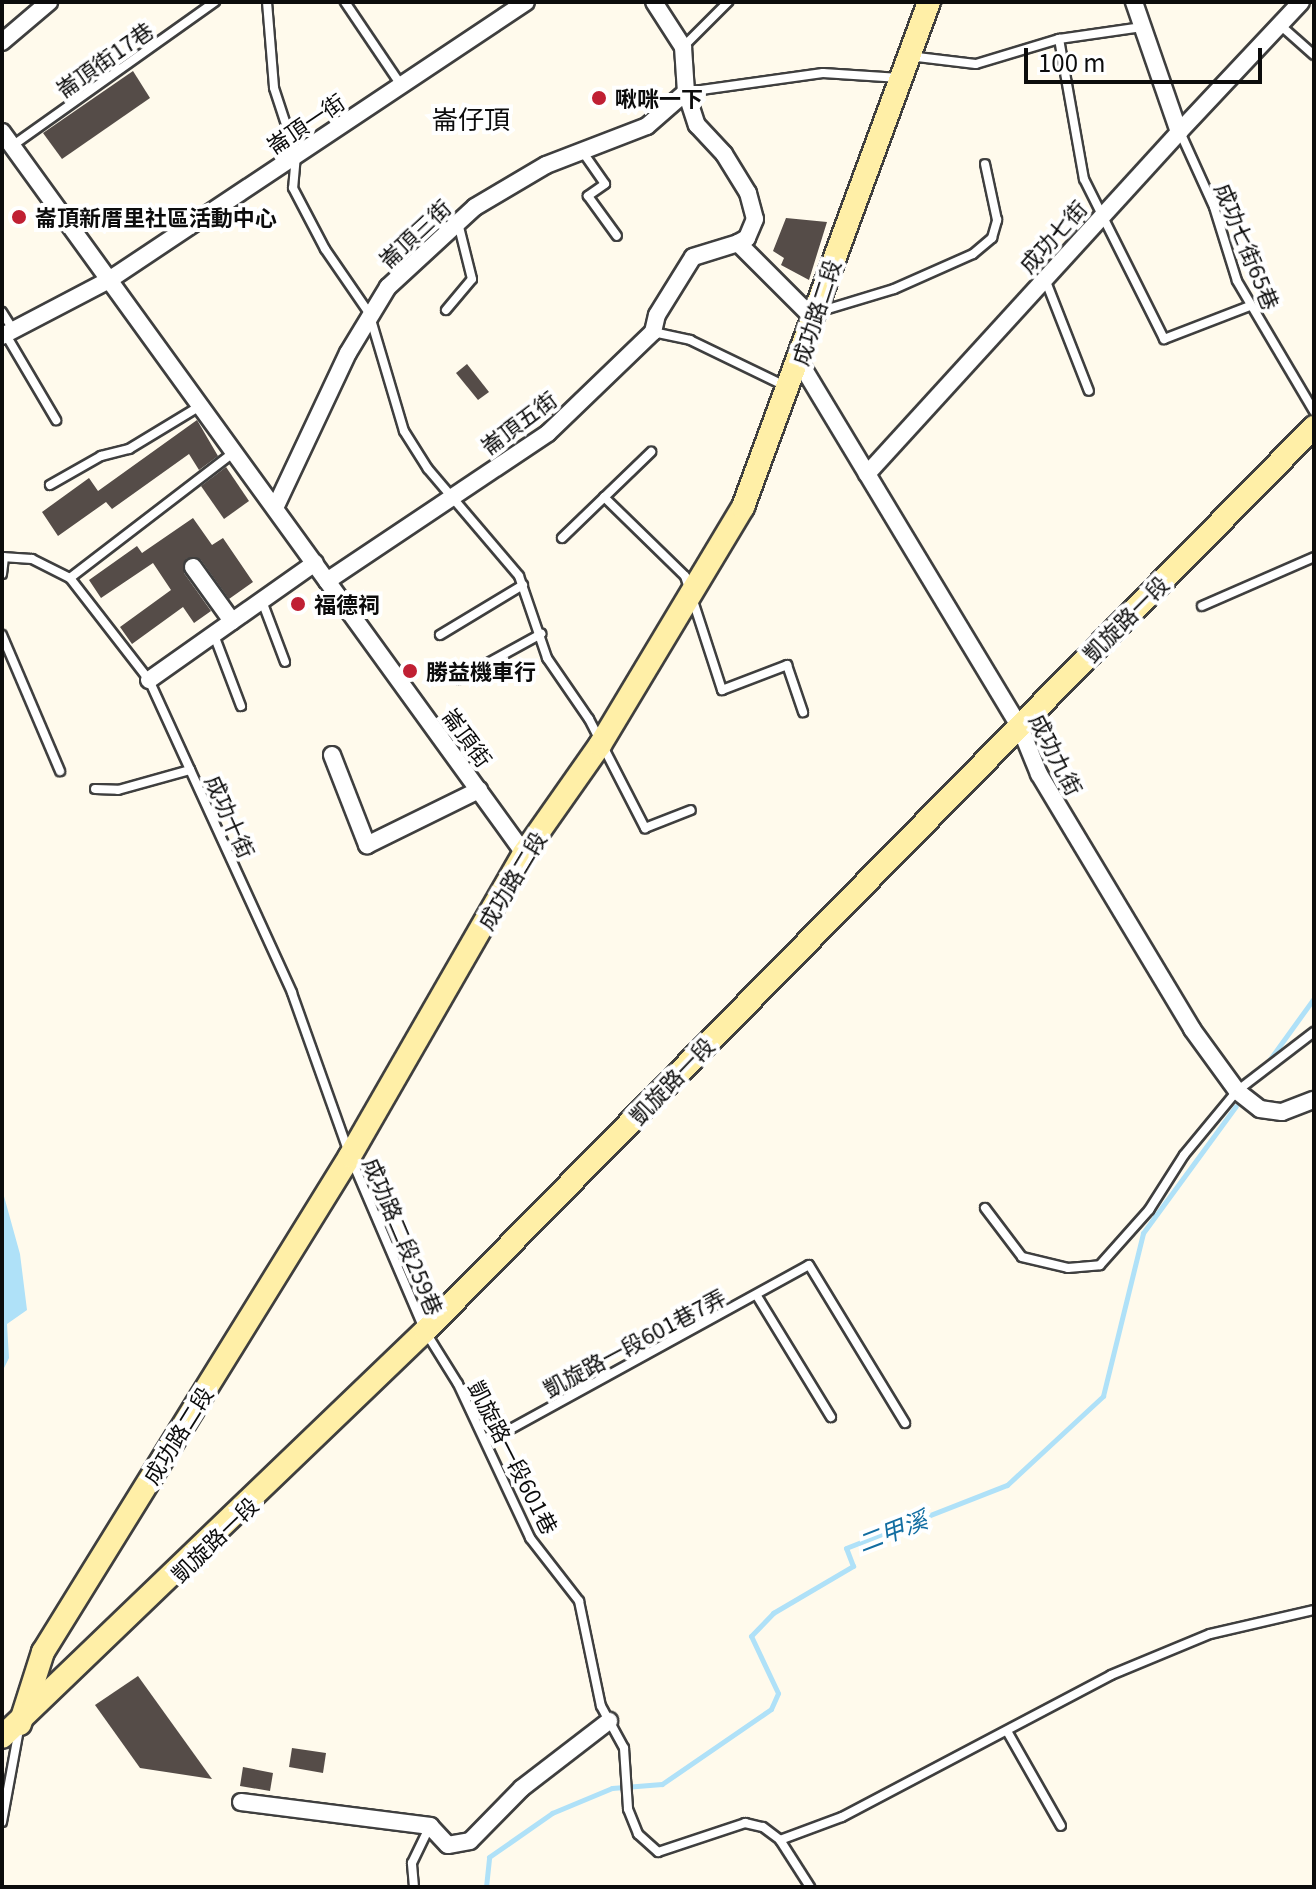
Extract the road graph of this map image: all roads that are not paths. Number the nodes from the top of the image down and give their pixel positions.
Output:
1 (49, 2) edge
2 (215, 2) edge
3 (267, 2) edge
4 (345, 2) edge
5 (526, 2) edge
6 (654, 2) edge
7 (728, 2) edge
8 (929, 2) edge
9 (1134, 2) edge
10 (1301, 2) edge
11 (1280, 25) junction
12 (1143, 26) junction
13 (1059, 39) junction
14 (2, 42) edge
15 (683, 47) junction
16 (1314, 55) edge
17 (904, 67) junction
18 (401, 85) junction
19 (686, 92) junction
20 (2, 132) edge
21 (1179, 132) junction
22 (12, 146) junction
23 (582, 151) junction
24 (296, 155) junction
25 (985, 164) dead end
26 (1102, 214) junction
27 (458, 222) junction
28 (617, 236) dead end
29 (738, 243) junction
30 (1044, 278) junction
31 (109, 280) junction
32 (1250, 306) junction
33 (446, 310) dead end
34 (2, 312) edge
35 (369, 313) junction
36 (810, 315) junction
37 (653, 332) junction
38 (7, 334) edge
39 (799, 361) junction
40 (789, 388) junction
41 (1089, 391) dead end
42 (201, 406) junction
43 (1314, 411) edge
44 (56, 420) dead end
45 (1314, 427) edge
46 (234, 452) junction
47 (651, 452) dead end
48 (867, 474) junction
49 (50, 485) dead end
50 (453, 495) junction
51 (604, 497) junction
52 (275, 508) junction
53 (562, 538) dead end
54 (3, 557) edge
55 (1314, 557) edge
56 (315, 563) junction
57 (193, 567) dead end
58 (2, 574) edge
59 (70, 578) junction
60 (327, 581) junction
61 (523, 585) junction
62 (689, 594) junction
63 (262, 600) junction
64 (1202, 606) dead end
65 (232, 621) junction
66 (214, 634) junction
67 (541, 634) junction
68 (2, 635) edge
69 (440, 635) dead end
70 (285, 662) dead end
71 (459, 679) dead end
72 (149, 680) junction
73 (241, 706) dead end
74 (803, 712) dead end
75 (1019, 725) junction
76 (600, 745) junction
77 (332, 755) dead end
78 (190, 770) junction
79 (60, 771) dead end
80 (95, 789) dead end
81 (479, 790) junction
82 (691, 810) dead end
83 (524, 853) junction
84 (1314, 1032) edge
85 (1237, 1091) junction
86 (1314, 1100) edge
87 (350, 1156) junction
88 (985, 1208) dead end
89 (757, 1296) junction
90 (425, 1331) junction
91 (831, 1417) dead end
92 (905, 1423) dead end
93 (487, 1442) junction
94 (1314, 1610) edge
95 (609, 1721) junction
96 (11, 1730) edge
97 (1007, 1731) junction
98 (241, 1802) dead end
99 (2, 1822) edge
100 (430, 1826) junction
101 (1061, 1826) dead end
102 (780, 1840) junction
103 (414, 1887) edge
104 (810, 1887) edge

1 - 14 street
2 - 22 lane, 崙頂街17巷
3 - 24 lane
4 - 18 lane
5 - 18 street, 崙頂一街
6 - 15 street
7 - 15 lane
8 - 17 street, 成功路二段
9 - 12 street
10 - 11 street, 成功七街
11 - 16 lane
11 - 21 street, 成功七街
12 - 13 lane
12 - 21 street
13 - 17 lane
13 - 26 lane
15 - 19 street
17 - 19 lane
17 - 36 street, 成功路二段
18 - 24 street, 崙頂一街
19 - 23 street, 崙頂三街
19 - 29 street
20 - 22 street, 崙頂街
21 - 26 street, 成功七街
21 - 32 lane, 成功七街65巷
22 - 31 street, 崙頂街
23 - 27 street, 崙頂三街
23 - 28 lane
24 - 31 street, 崙頂一街
24 - 35 lane
25 - 36 lane
26 - 30 street, 成功七街
26 - 32 lane
27 - 33 lane
27 - 35 street, 崙頂三街
29 - 36 street
29 - 37 street, 崙頂五街
30 - 41 lane
30 - 48 street, 成功七街
31 - 38 street, 崙頂一街
31 - 42 street, 崙頂街
32 - 43 lane, 成功七街65巷
34 - 38 lane
35 - 50 lane
35 - 52 street, 崙頂三街
36 - 39 street, 成功路二段
37 - 40 lane
37 - 50 street, 崙頂五街
38 - 44 lane
39 - 40 street, 成功路二段
39 - 48 street, 成功九街
40 - 62 street, 成功路二段
42 - 46 street, 崙頂街
42 - 49 lane
45 - 75 street, 凱旋路一段
46 - 52 street, 崙頂街
46 - 59 lane
47 - 51 lane
48 - 75 street, 成功九街
50 - 60 street, 崙頂五街
50 - 61 lane
51 - 53 lane
51 - 62 lane
52 - 56 street, 崙頂街
54 - 58 lane
54 - 59 lane, 成功十街
55 - 64 lane
56 - 60 street, 崙頂街
56 - 63 street
57 - 65 street
59 - 72 lane, 成功十街
60 - 81 street, 崙頂街
61 - 67 lane
61 - 69 lane
62 - 74 lane
62 - 76 street, 成功路二段
63 - 65 street
63 - 70 lane
65 - 66 street
66 - 72 street
66 - 73 lane
67 - 71 lane
67 - 76 lane
68 - 79 lane
72 - 78 lane, 成功十街
75 - 85 street, 成功九街
75 - 90 street, 凱旋路一段
76 - 82 lane
76 - 83 street, 成功路二段
77 - 81 street
78 - 80 lane
78 - 87 lane, 成功十街
81 - 83 street, 崙頂街
83 - 87 street, 成功路二段
84 - 85 lane
85 - 86 street, 成功九街
85 - 88 lane
87 - 90 lane, 成功路二段259巷
87 - 96 street, 成功路二段
89 - 91 lane, 凱旋路一段601巷7弄
89 - 92 lane
89 - 93 lane, 凱旋路一段601巷7弄
90 - 93 lane, 凱旋路一段601巷
90 - 96 street, 凱旋路一段
93 - 95 lane, 凱旋路一段601巷
94 - 97 lane
95 - 100 street
95 - 102 lane, 凱旋路一段601巷
96 - 99 lane
97 - 101 lane
97 - 102 lane
98 - 100 street
100 - 103 lane
102 - 104 lane

